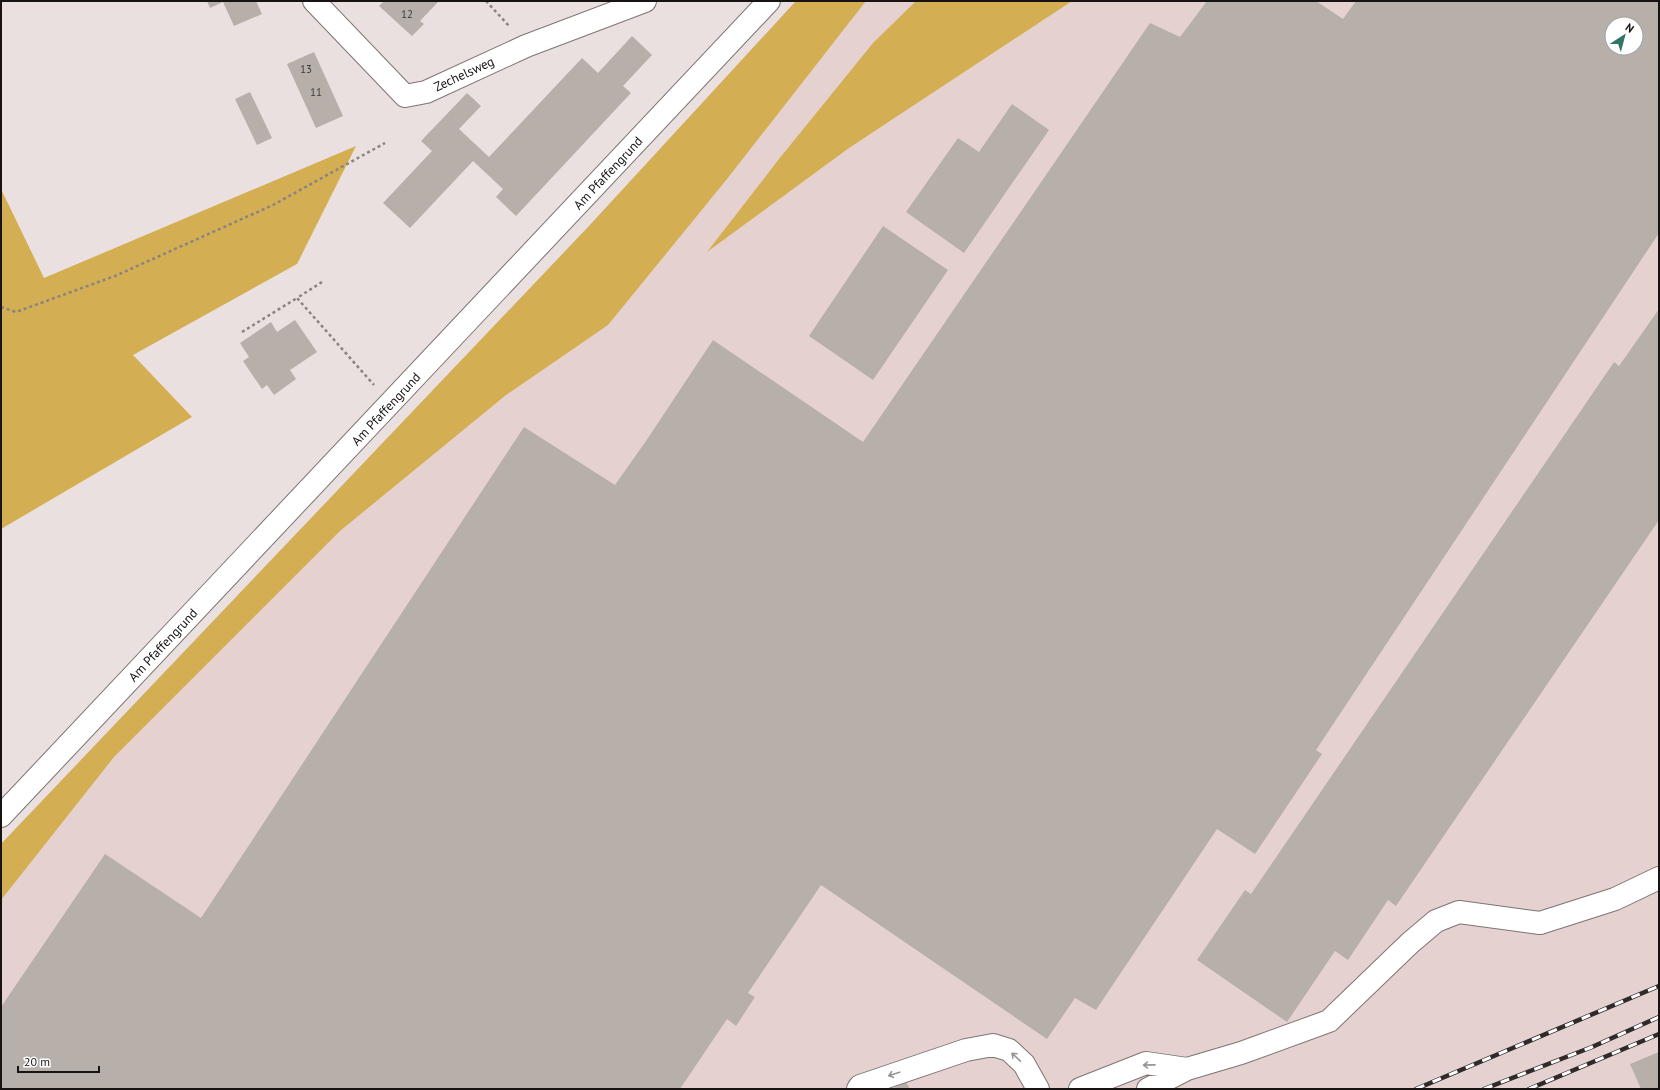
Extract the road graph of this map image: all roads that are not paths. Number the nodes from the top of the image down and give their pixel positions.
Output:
1 (314, 1) edge
2 (645, 1) edge
3 (770, 1) edge
4 (1, 816) edge
5 (1659, 878) edge
6 (1187, 1069) junction
7 (858, 1089) edge
8 (1038, 1089) edge
9 (1080, 1089) edge
10 (1148, 1089) edge

1 - 2 street, Zechelsweg
3 - 4 street, Am Pfaffengrund
5 - 6 street
6 -> 9 street
6 - 10 street
8 -> 7 street

